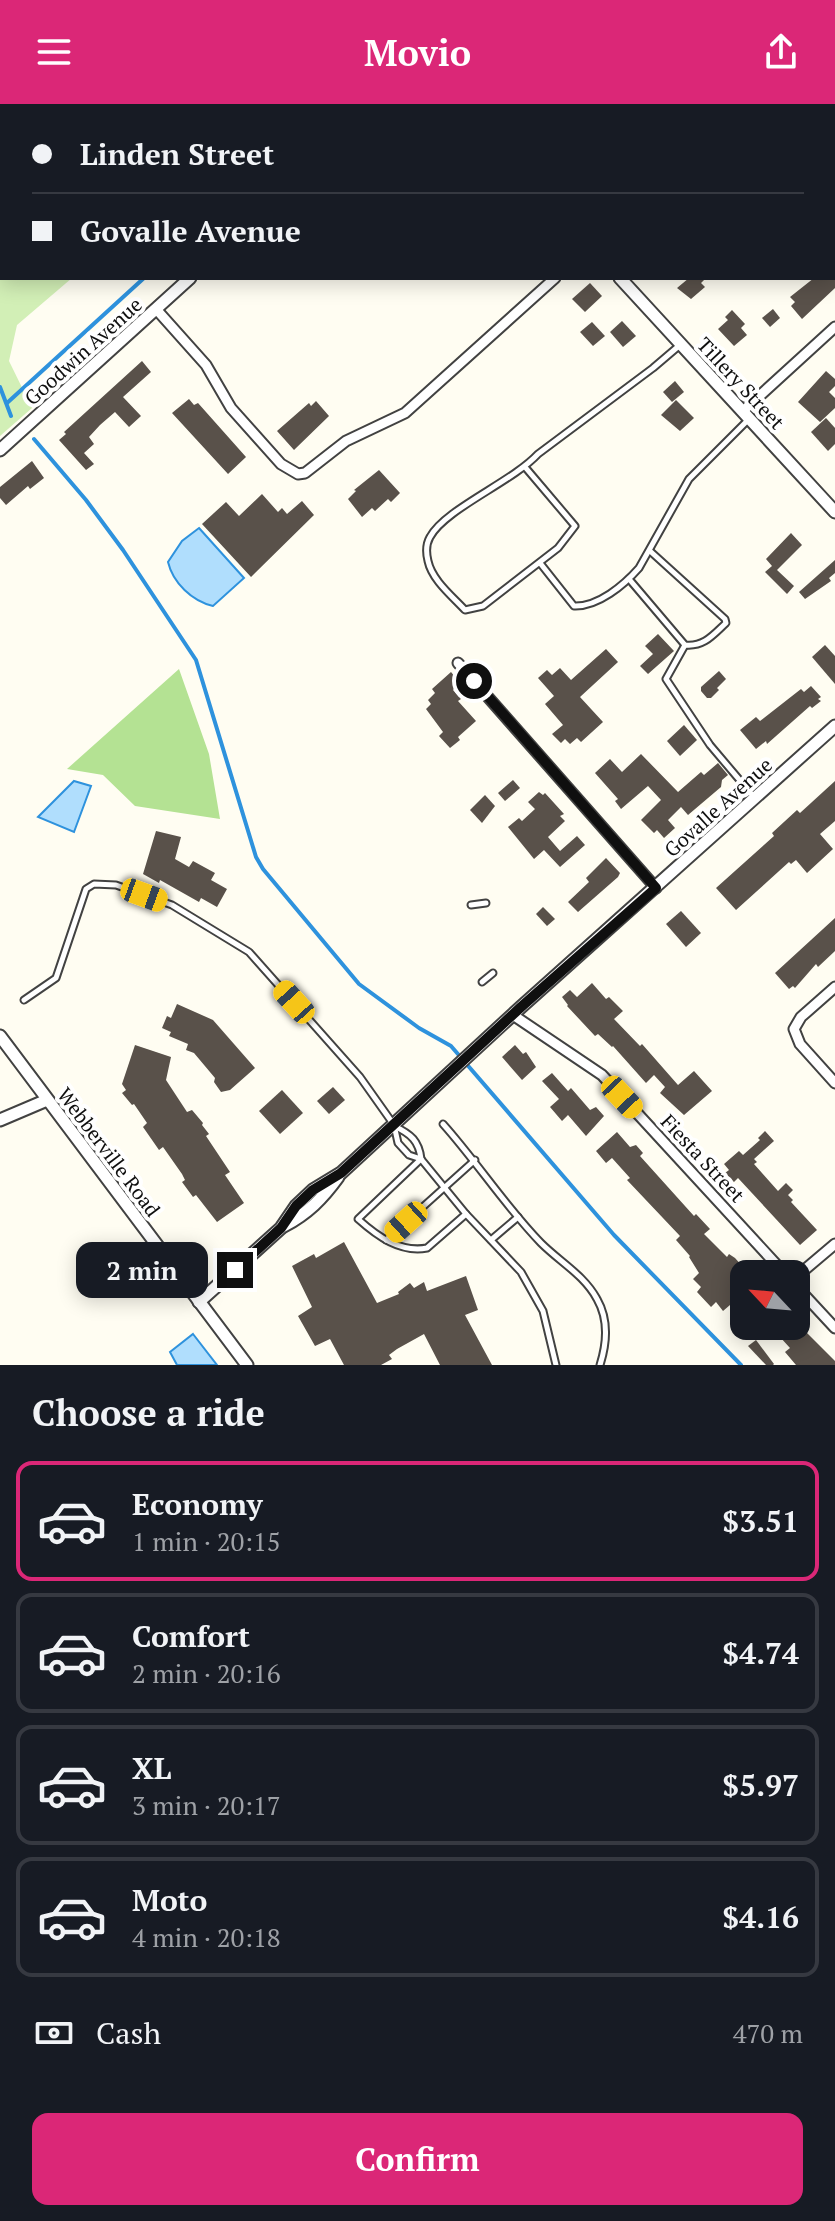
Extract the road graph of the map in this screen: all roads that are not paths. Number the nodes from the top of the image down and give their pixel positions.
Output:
1 (188, 280) edge
2 (553, 280) edge
3 (622, 280) edge
4 (156, 309) junction
5 (835, 327) edge
6 (680, 344) junction
7 (746, 415) junction
8 (0, 450) edge
9 (525, 467) junction
10 (835, 512) edge
11 (650, 551) junction
12 (540, 563) junction
13 (629, 579) junction
14 (685, 645) junction
15 (458, 663) dead end
16 (835, 726) edge
17 (755, 799) junction
18 (656, 888) junction
19 (486, 903) dead end
20 (471, 905) dead end
21 (493, 973) dead end
22 (482, 982) dead end
23 (835, 987) edge
24 (24, 1000) dead end
25 (513, 1015) junction
26 (0, 1036) edge
27 (835, 1083) edge
28 (47, 1100) junction
29 (0, 1120) edge
30 (443, 1124) dead end
31 (394, 1125) junction
32 (421, 1159) junction
33 (475, 1160) junction
34 (445, 1188) junction
35 (466, 1214) junction
36 (518, 1217) junction
37 (386, 1240) junction
38 (491, 1240) junction
39 (835, 1244) edge
40 (772, 1260) edge
41 (810, 1265) edge
42 (810, 1301) edge
43 (199, 1302) junction
44 (835, 1328) edge
45 (247, 1365) edge
46 (556, 1365) edge
47 (600, 1365) edge

1 - 4 street, Goodwin Avenue
2 - 4 street
3 - 6 street, Tillery Street
4 - 8 street, Goodwin Avenue
5 - 7 street
6 - 7 street, Tillery Street
6 - 9 lane
7 - 10 street, Tillery Street
7 - 11 lane
9 - 12 lane
9 - 12 lane
11 - 13 lane
11 - 14 lane
12 - 13 lane
13 - 14 lane
14 - 17 lane
15 - 18 street
16 - 17 street, Govalle Avenue
17 - 18 street, Govalle Avenue
18 - 25 street, Govalle Avenue
19 - 20 lane
21 - 22 lane
23 - 27 street
24 - 31 lane
25 - 31 street, Govalle Avenue
25 - 40 street, Fiesta Street
26 - 28 street, Webberville Road
28 - 29 street
28 - 43 street, Webberville Road
30 - 33 lane
31 - 32 lane
31 - 32 lane
31 - 43 street, Govalle Avenue
32 - 34 lane
32 - 37 lane
33 - 34 lane
33 - 36 lane
34 - 35 lane
34 - 37 lane
35 - 37 lane
35 - 38 lane
36 - 38 lane
36 - 47 lane
38 - 46 lane
39 - 41 street
42 - 44 street
43 - 45 street, Webberville Road

